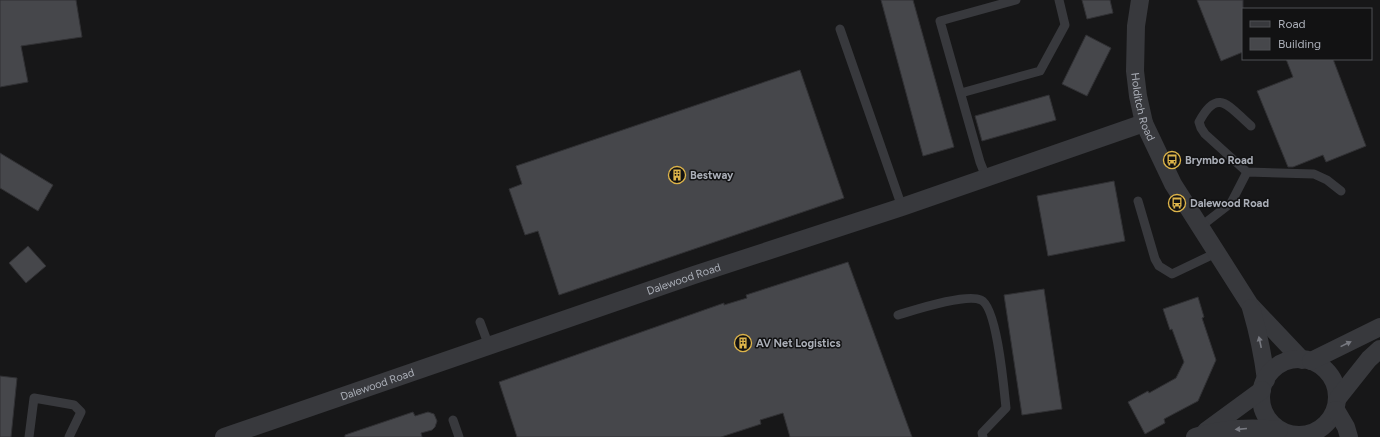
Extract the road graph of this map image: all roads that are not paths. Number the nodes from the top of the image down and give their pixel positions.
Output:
1 (1016, 0) edge
2 (1058, 0) edge
3 (1140, 0) edge
4 (840, 29) dead end
5 (961, 93) junction
6 (1144, 123) junction
7 (1251, 126) dead end
8 (1247, 172) junction
9 (986, 177) junction
10 (1341, 191) dead end
11 (1138, 201) dead end
12 (902, 206) junction
13 (1200, 227) junction
14 (1216, 253) junction
15 (1250, 305) junction
16 (898, 315) dead end
17 (480, 322) dead end
18 (1380, 327) edge
19 (489, 346) junction
20 (1380, 348) edge
21 (1307, 360) junction
22 (1264, 385) junction
23 (1337, 404) junction
24 (453, 420) dead end
25 (1288, 434) edge
26 (1198, 436) edge
27 (30, 437) edge
28 (69, 437) edge
29 (224, 437) edge
30 (459, 437) edge
31 (983, 437) edge
32 (1349, 437) edge

1 - 5 lane
2 - 5 lane
3 - 6 street, Holditch Road
4 - 12 lane
5 - 9 lane
6 - 9 street, Dalewood Road
6 - 13 street, Holditch Road
7 - 8 lane
8 - 10 lane
8 - 13 lane
9 - 12 street, Dalewood Road
11 - 14 lane
12 - 19 street, Dalewood Road
13 - 14 street, Holditch Road
14 - 15 street, Holditch Road
15 - 21 street, Holditch Road
22 -> 15 street, Holditch Road
16 - 31 lane
17 - 19 lane
21 -> 18 street
19 - 29 street, Dalewood Road
20 - 23 street
21 - 22 street
21 - 23 street
22 - 25 street
22 - 26 street
23 - 25 street
23 - 32 street
24 - 30 lane
25 -> 26 street
27 - 28 lane

